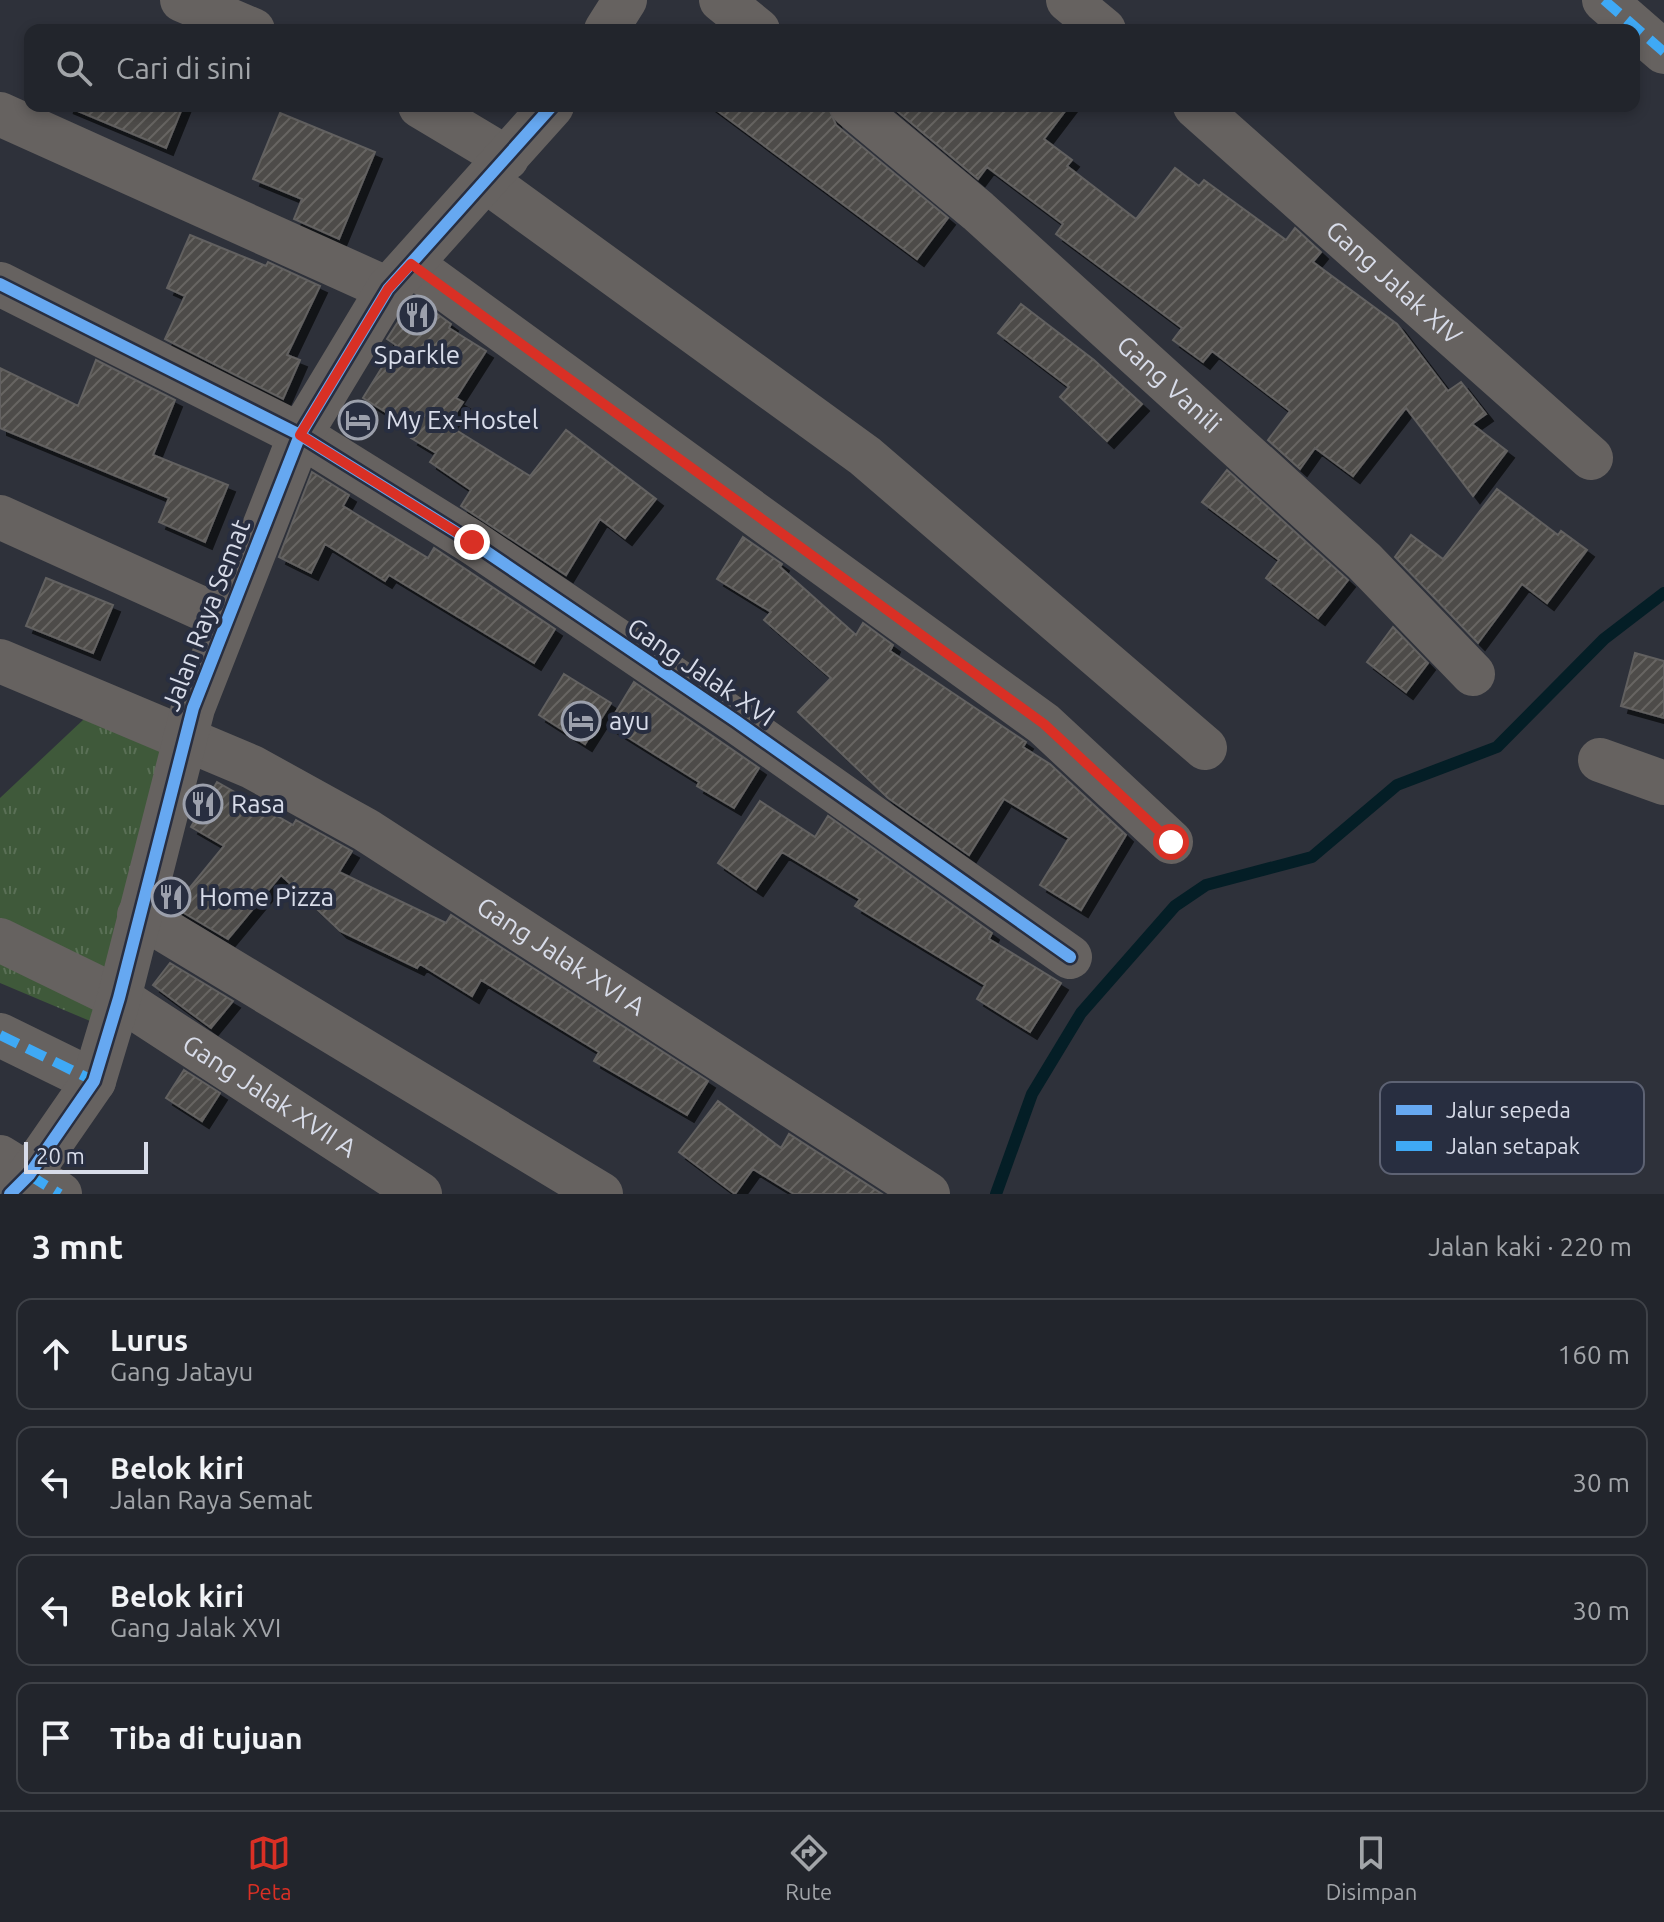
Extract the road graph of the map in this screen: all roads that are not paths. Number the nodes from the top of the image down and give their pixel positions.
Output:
1 (182, 0) edge
2 (625, 0) edge
3 (721, 0) edge
4 (1068, 0) edge
5 (1604, 0) edge
6 (239, 24) edge
7 (610, 24) edge
8 (751, 24) edge
9 (1097, 24) edge
10 (1632, 24) edge
11 (1640, 31) edge
12 (1664, 52) edge
13 (427, 112) edge
14 (547, 112) edge
15 (859, 112) edge
16 (1202, 112) edge
17 (0, 114) edge
18 (496, 170) junction
19 (399, 276) junction
20 (0, 284) edge
21 (300, 435) junction
22 (1591, 458) dead end
23 (0, 517) edge
24 (225, 619) junction
25 (0, 661) edge
26 (1473, 674) dead end
27 (184, 737) junction
28 (1205, 748) dead end
29 (1600, 760) dead end
30 (1664, 783) edge
31 (1171, 842) dead end
32 (139, 915) junction
33 (0, 940) edge
34 (1070, 957) dead end
35 (119, 998) junction
36 (0, 1035) edge
37 (94, 1081) junction
38 (25, 1180) edge
39 (420, 1194) edge
40 (601, 1194) edge
41 (928, 1194) edge

1 - 6 street
2 - 7 street
3 - 8 street
4 - 9 street
5 - 10 street
11 - 12 street
13 - 18 street
14 - 18 street, Jalan Raya Semat
15 - 26 street, Gang Vanili
16 - 22 street, Gang Jalak XIV
17 - 19 street
18 - 19 street, Jalan Raya Semat
18 - 28 street
19 - 21 street, Jalan Raya Semat
19 - 31 street
20 - 21 street, Gang Jalak XVI
21 - 24 street, Jalan Raya Semat
21 - 34 street, Gang Jalak XVI
23 - 24 street
24 - 27 street, Jalan Raya Semat
25 - 27 street, Gang Jalak XVI A
27 - 32 street, Jalan Raya Semat
27 - 41 street, Gang Jalak XVI A
29 - 30 street
32 - 35 street, Jalan Raya Semat
32 - 40 street
33 - 35 street, Gang Jalak XVII A
35 - 37 street, Jalan Raya Semat
35 - 39 street, Gang Jalak XVII A
36 - 37 street
37 - 38 street, Jalan Raya Semat

